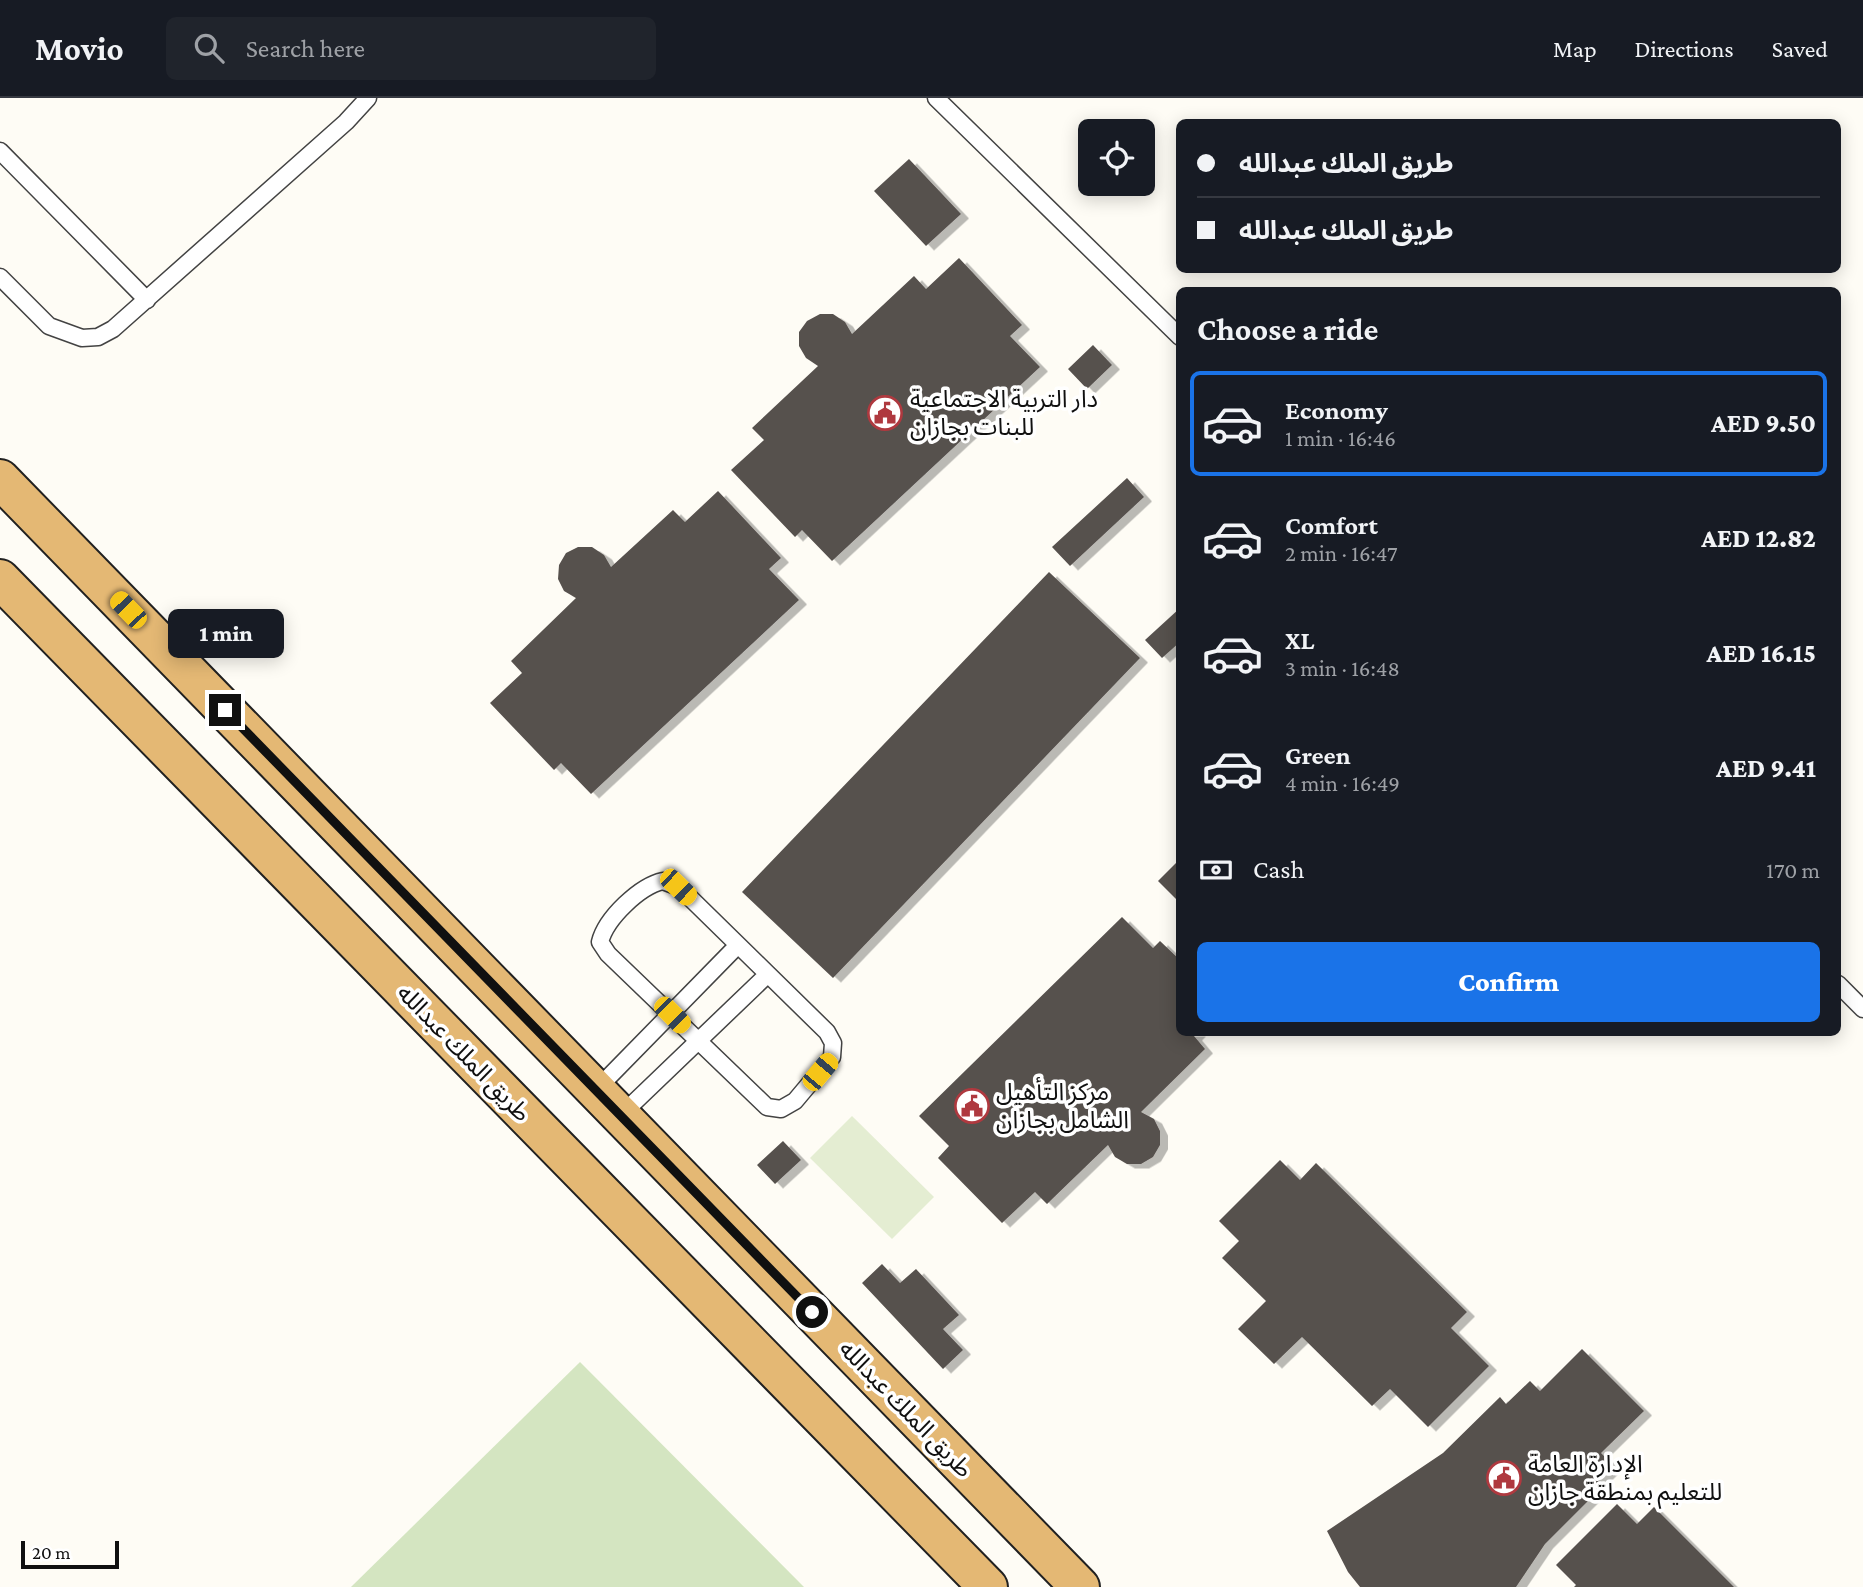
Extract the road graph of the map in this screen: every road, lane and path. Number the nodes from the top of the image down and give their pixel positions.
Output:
1 (368, 98) edge
2 (936, 98) edge
3 (0, 151) edge
4 (0, 277) edge
5 (147, 300) junction
6 (1176, 333) edge
7 (0, 478) edge
8 (0, 579) edge
9 (738, 945) junction
10 (768, 974) junction
11 (1841, 987) edge
12 (1863, 1009) edge
13 (672, 1015) junction
14 (700, 1043) junction
15 (608, 1103) junction
16 (988, 1587) edge
17 (1080, 1587) edge

1 - 5 lane
2 - 6 lane
3 - 5 lane
4 - 5 lane
7 - 15 highway, طريق الملك عبدالله
8 - 16 highway, طريق الملك عبدالله
9 - 10 lane
9 - 13 lane
9 - 13 lane
10 - 14 lane
10 - 14 lane
11 - 12 lane
13 - 14 lane
13 - 15 lane
14 - 15 lane
15 - 17 highway, طريق الملك عبدالله

